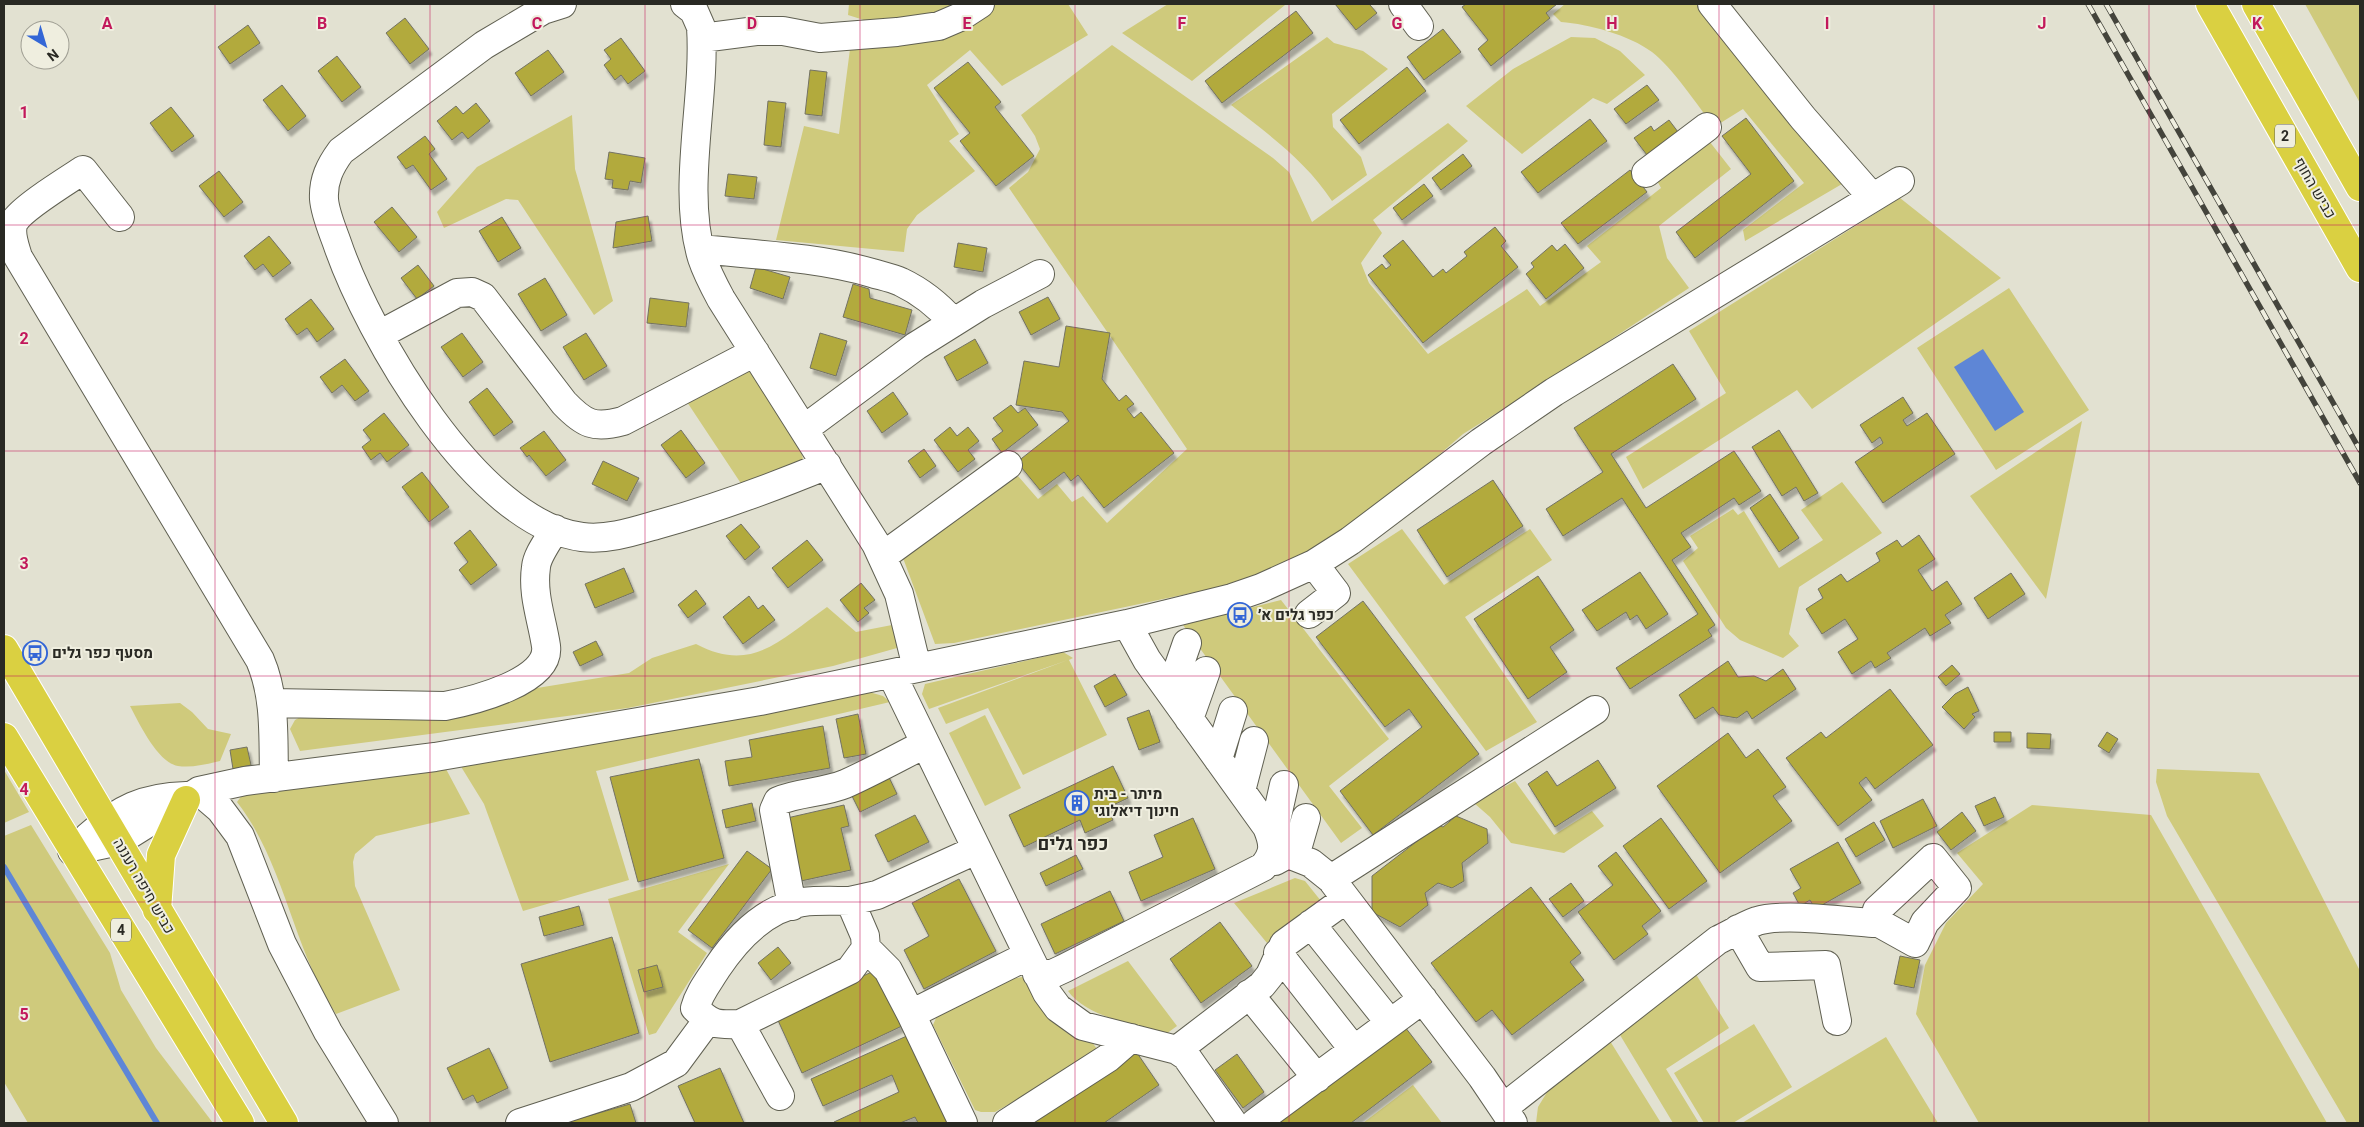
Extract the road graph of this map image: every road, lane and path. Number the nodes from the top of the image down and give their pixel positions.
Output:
1 (562, 4) edge
2 (685, 4) edge
3 (980, 4) edge
4 (1402, 4) edge
5 (1712, 4) edge
6 (2210, 4) edge
7 (2256, 4) edge
8 (1419, 26) dead end
9 (702, 38) junction
10 (1707, 127) dead end
11 (1646, 173) dead end
12 (1900, 181) dead end
13 (2360, 187) edge
14 (1872, 196) junction
15 (120, 217) dead end
16 (700, 249) junction
17 (2360, 268) edge
18 (1040, 274) dead end
19 (953, 322) junction
20 (379, 335) junction
21 (755, 352) junction
22 (804, 429) junction
23 (827, 465) junction
24 (1008, 465) dead end
25 (554, 529) junction
26 (882, 556) junction
27 (1314, 564) junction
28 (1309, 614) dead end
29 (1127, 624) junction
30 (4, 649) edge
31 (904, 671) junction
32 (272, 703) junction
33 (1595, 710) dead end
34 (1245, 728) junction
35 (4, 736) edge
36 (925, 744) junction
37 (274, 778) junction
38 (1235, 787) junction
39 (192, 796) junction
40 (113, 831) junction
41 (976, 850) junction
42 (72, 851) junction
43 (1338, 889) junction
44 (850, 901) junction
45 (792, 906) junction
46 (157, 910) junction
47 (1873, 923) junction
48 (1311, 924) junction
49 (1738, 930) junction
50 (866, 948) junction
51 (1278, 953) junction
52 (1032, 965) junction
53 (1250, 994) junction
54 (1423, 999) junction
55 (911, 1014) junction
56 (707, 1021) junction
57 (1837, 1021) dead end
58 (740, 1024) junction
59 (1390, 1024) junction
60 (1131, 1038) junction
61 (1177, 1050) junction
62 (1354, 1050) junction
63 (1316, 1078) junction
64 (780, 1096) dead end
65 (1508, 1116) edge
66 (240, 1123) edge
67 (284, 1123) edge
68 (384, 1123) edge
69 (520, 1123) edge
70 (963, 1123) edge
71 (1007, 1123) edge
72 (1233, 1123) edge
73 (1255, 1123) edge

1 - 20 street
2 - 9 street
3 - 9 street
4 - 8 street
5 - 14 street
6 - 17 highway, כביש החוף / 2
7 - 13 highway
9 - 16 street
10 - 11 street
12 - 14 street
14 - 27 street
15 - 32 street
16 - 19 street
16 - 21 street
18 - 19 street
19 - 22 street
20 - 21 street
20 - 25 street
21 - 22 street
22 - 23 street
23 - 25 street
23 - 26 street
24 - 26 street
25 - 32 street
26 - 31 street
27 - 28 street
27 - 29 street
29 - 31 street
29 - 38 street
30 - 40 highway, כביש חיפה רעננה
31 - 36 street
31 - 37 street
32 - 37 street
33 - 43 street
34 - 38 street
34 - 38 street
34 - 38 street
34 - 38 street
34 - 38 street
34 - 38 street
35 - 42 highway, 4
36 - 41 street
36 - 45 street
37 - 39 street
38 - 43 street
38 - 52 street
39 - 40 street
39 - 46 highway
39 - 68 street
40 - 42 street
40 - 46 highway, כביש חיפה רעננה
41 - 44 street
41 - 52 street
42 - 66 highway, 4
43 - 48 street
43 - 54 street
44 - 45 street
44 - 50 street
45 - 56 street
46 - 67 highway, כביש חיפה רעננה
47 - 47 street
47 - 49 street
48 - 51 street
48 - 59 street
49 - 57 street
49 - 65 street
50 - 55 street
50 - 58 street
51 - 53 street
51 - 62 street
52 - 55 street
52 - 60 street
53 - 61 street
53 - 63 street
54 - 59 street
54 - 65 street
55 - 70 street
56 - 58 street
56 - 69 street
58 - 64 street
59 - 62 street
60 - 61 street
60 - 71 street
61 - 72 street
62 - 63 street
63 - 73 street

